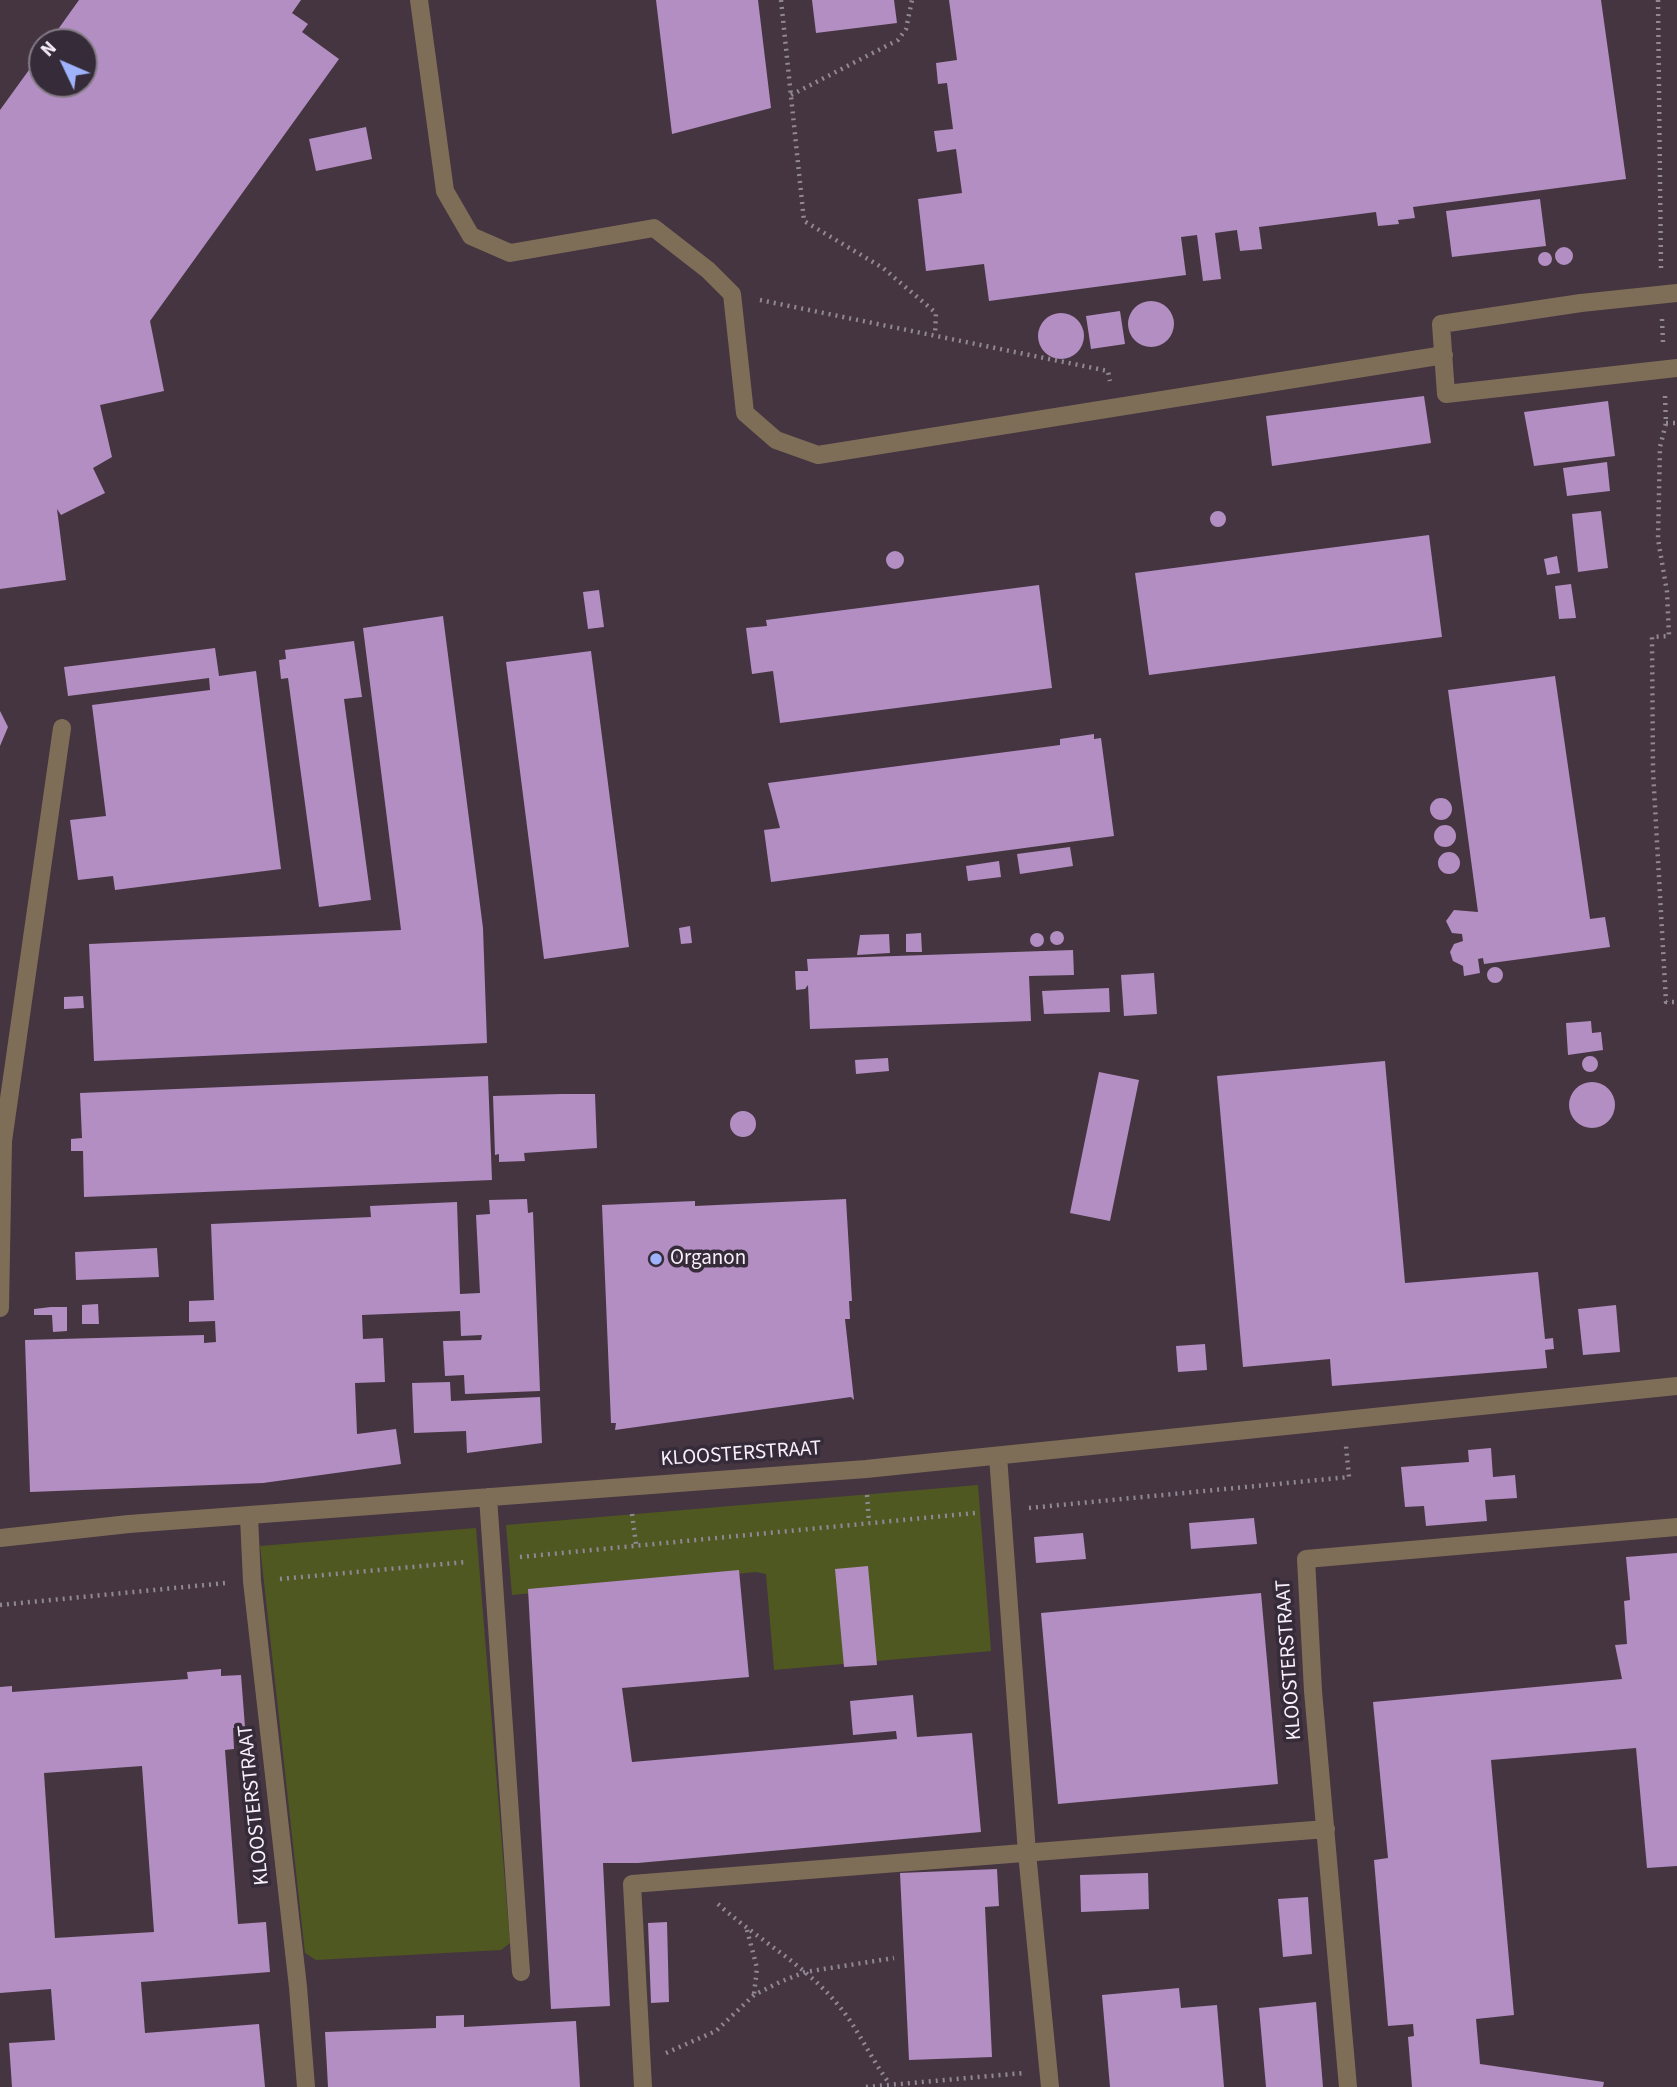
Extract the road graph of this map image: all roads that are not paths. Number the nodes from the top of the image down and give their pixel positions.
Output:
1 (419, 0) edge
2 (1669, 294) edge
3 (1444, 355) junction
4 (1671, 369) edge
5 (62, 727) dead end
6 (0, 1308) edge
7 (1677, 1386) edge
8 (998, 1456) junction
9 (488, 1497) junction
10 (249, 1517) junction
11 (1677, 1527) edge
12 (0, 1538) edge
13 (1326, 1829) junction
14 (1027, 1853) junction
15 (521, 1972) dead end
16 (1050, 2079) edge
17 (306, 2087) edge
18 (643, 2087) edge
19 (1348, 2087) edge

1 - 3 lane
2 - 3 lane
3 - 4 lane
5 - 6 lane
7 - 8 lane, KLOOSTERSTRAAT
8 - 9 lane, KLOOSTERSTRAAT
8 - 14 lane
9 - 10 lane, KLOOSTERSTRAAT
9 - 15 lane
10 - 12 lane, KLOOSTERSTRAAT
10 - 17 lane, KLOOSTERSTRAAT
11 - 13 lane, KLOOSTERSTRAAT
13 - 14 lane
13 - 19 lane, KLOOSTERSTRAAT
14 - 16 lane
14 - 18 lane

